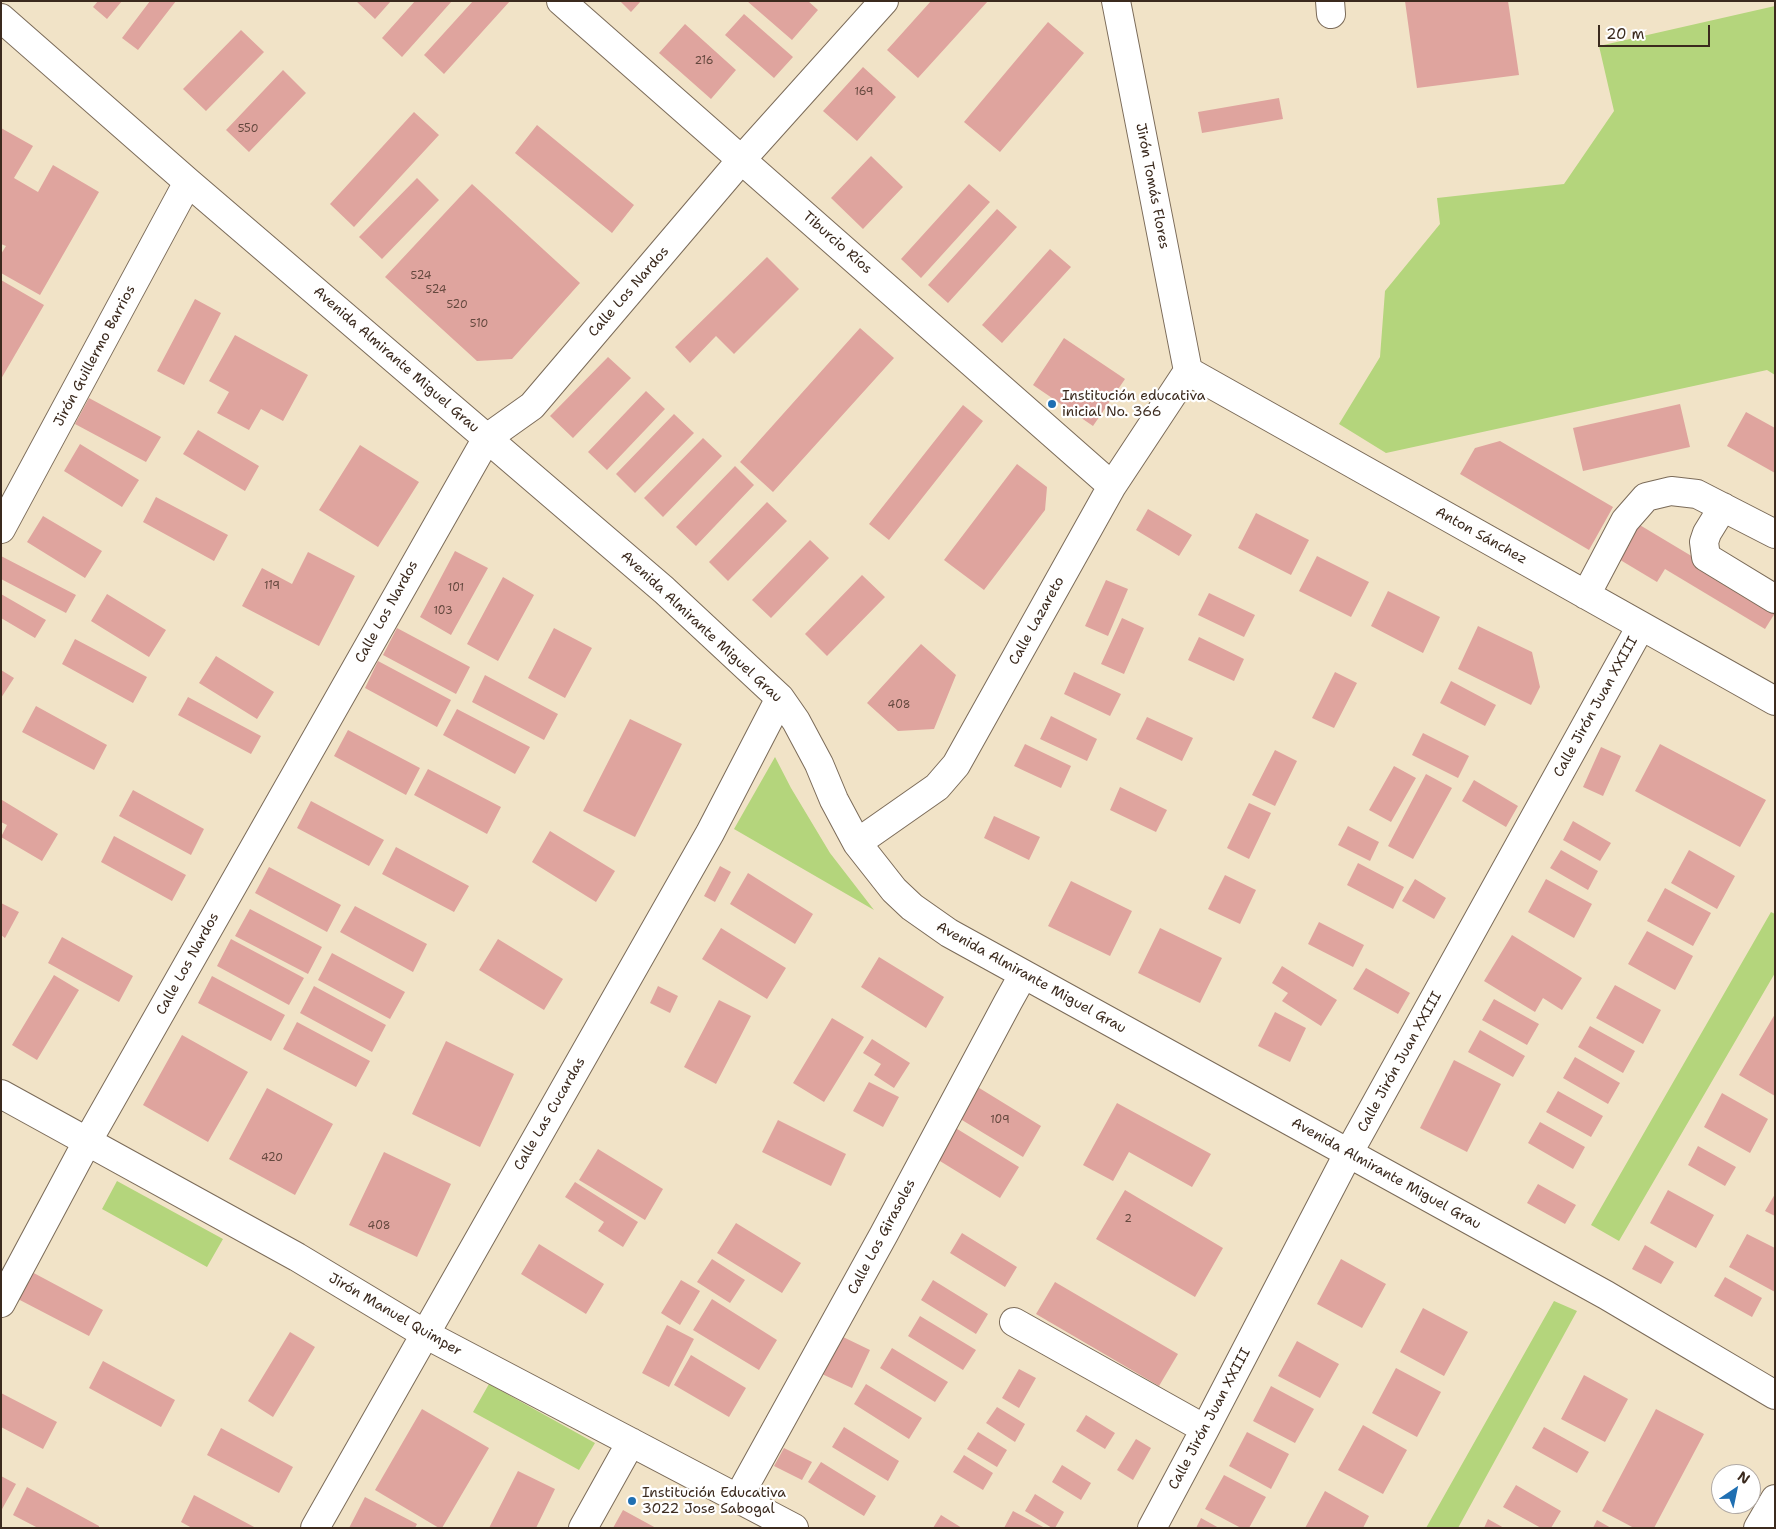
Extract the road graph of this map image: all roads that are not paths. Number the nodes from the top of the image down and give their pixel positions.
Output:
1 (561, 1) edge
2 (884, 1) edge
3 (1111, 2) edge
4 (1, 18) edge
5 (742, 159) junction
6 (188, 182) junction
7 (1188, 371) junction
8 (487, 438) junction
9 (1112, 486) junction
10 (1723, 507) junction
11 (1, 529) edge
12 (1775, 534) edge
13 (1586, 595) junction
14 (1775, 599) edge
15 (1642, 626) junction
16 (780, 698) junction
17 (1775, 701) edge
18 (857, 843) junction
19 (1023, 975) junction
20 (1, 1094) edge
21 (87, 1142) junction
22 (1348, 1154) junction
23 (1, 1303) edge
24 (1014, 1322) dead end
25 (425, 1334) junction
26 (1775, 1395) edge
27 (1205, 1429) junction
28 (631, 1442) junction
29 (738, 1498) junction
30 (1775, 1499) edge
31 (315, 1528) edge
32 (583, 1528) edge
33 (794, 1528) edge
34 (1152, 1528) edge
35 (1758, 1528) edge

1 - 5 street, Tiburcio Ríos
2 - 5 street, Calle Los Nardos
3 - 7 street, Jirón Tomás Flores
4 - 6 street, Avenida Almirante Miguel Grau
5 - 8 street, Calle Los Nardos
5 - 9 street, Tiburcio Ríos
6 - 8 street, Avenida Almirante Miguel Grau
6 - 11 street, Jirón Guillermo Barrios
7 - 9 street, Calle Lazareto
7 - 13 street, Anton Sánchez
8 - 16 street, Avenida Almirante Miguel Grau
8 - 21 street, Calle Los Nardos
9 - 18 street, Calle Lazareto
10 - 12 street
10 - 13 street
10 - 14 street
13 - 15 street, Anton Sánchez
15 - 17 street, Anton Sánchez
15 - 22 street, Calle Jirón Juan XXIII
16 - 18 street, Avenida Almirante Miguel Grau
16 - 25 street, Calle Las Cucardas
18 - 19 street, Avenida Almirante Miguel Grau
19 - 22 street, Avenida Almirante Miguel Grau
19 - 29 street, Calle Los Girasoles
20 - 21 street, Jirón Manuel Quimper
21 - 23 street, Calle Los Nardos
21 - 25 street, Jirón Manuel Quimper
22 - 26 street, Avenida Almirante Miguel Grau
22 - 27 street, Calle Jirón Juan XXIII
24 - 27 street
25 - 28 street, Jirón Manuel Quimper
25 - 31 street, Calle Las Cucardas
27 - 34 street, Calle Jirón Juan XXIII
28 - 29 street, Jirón Manuel Quimper
28 - 32 street
29 - 33 street, Jirón Manuel Quimper
30 - 35 street

